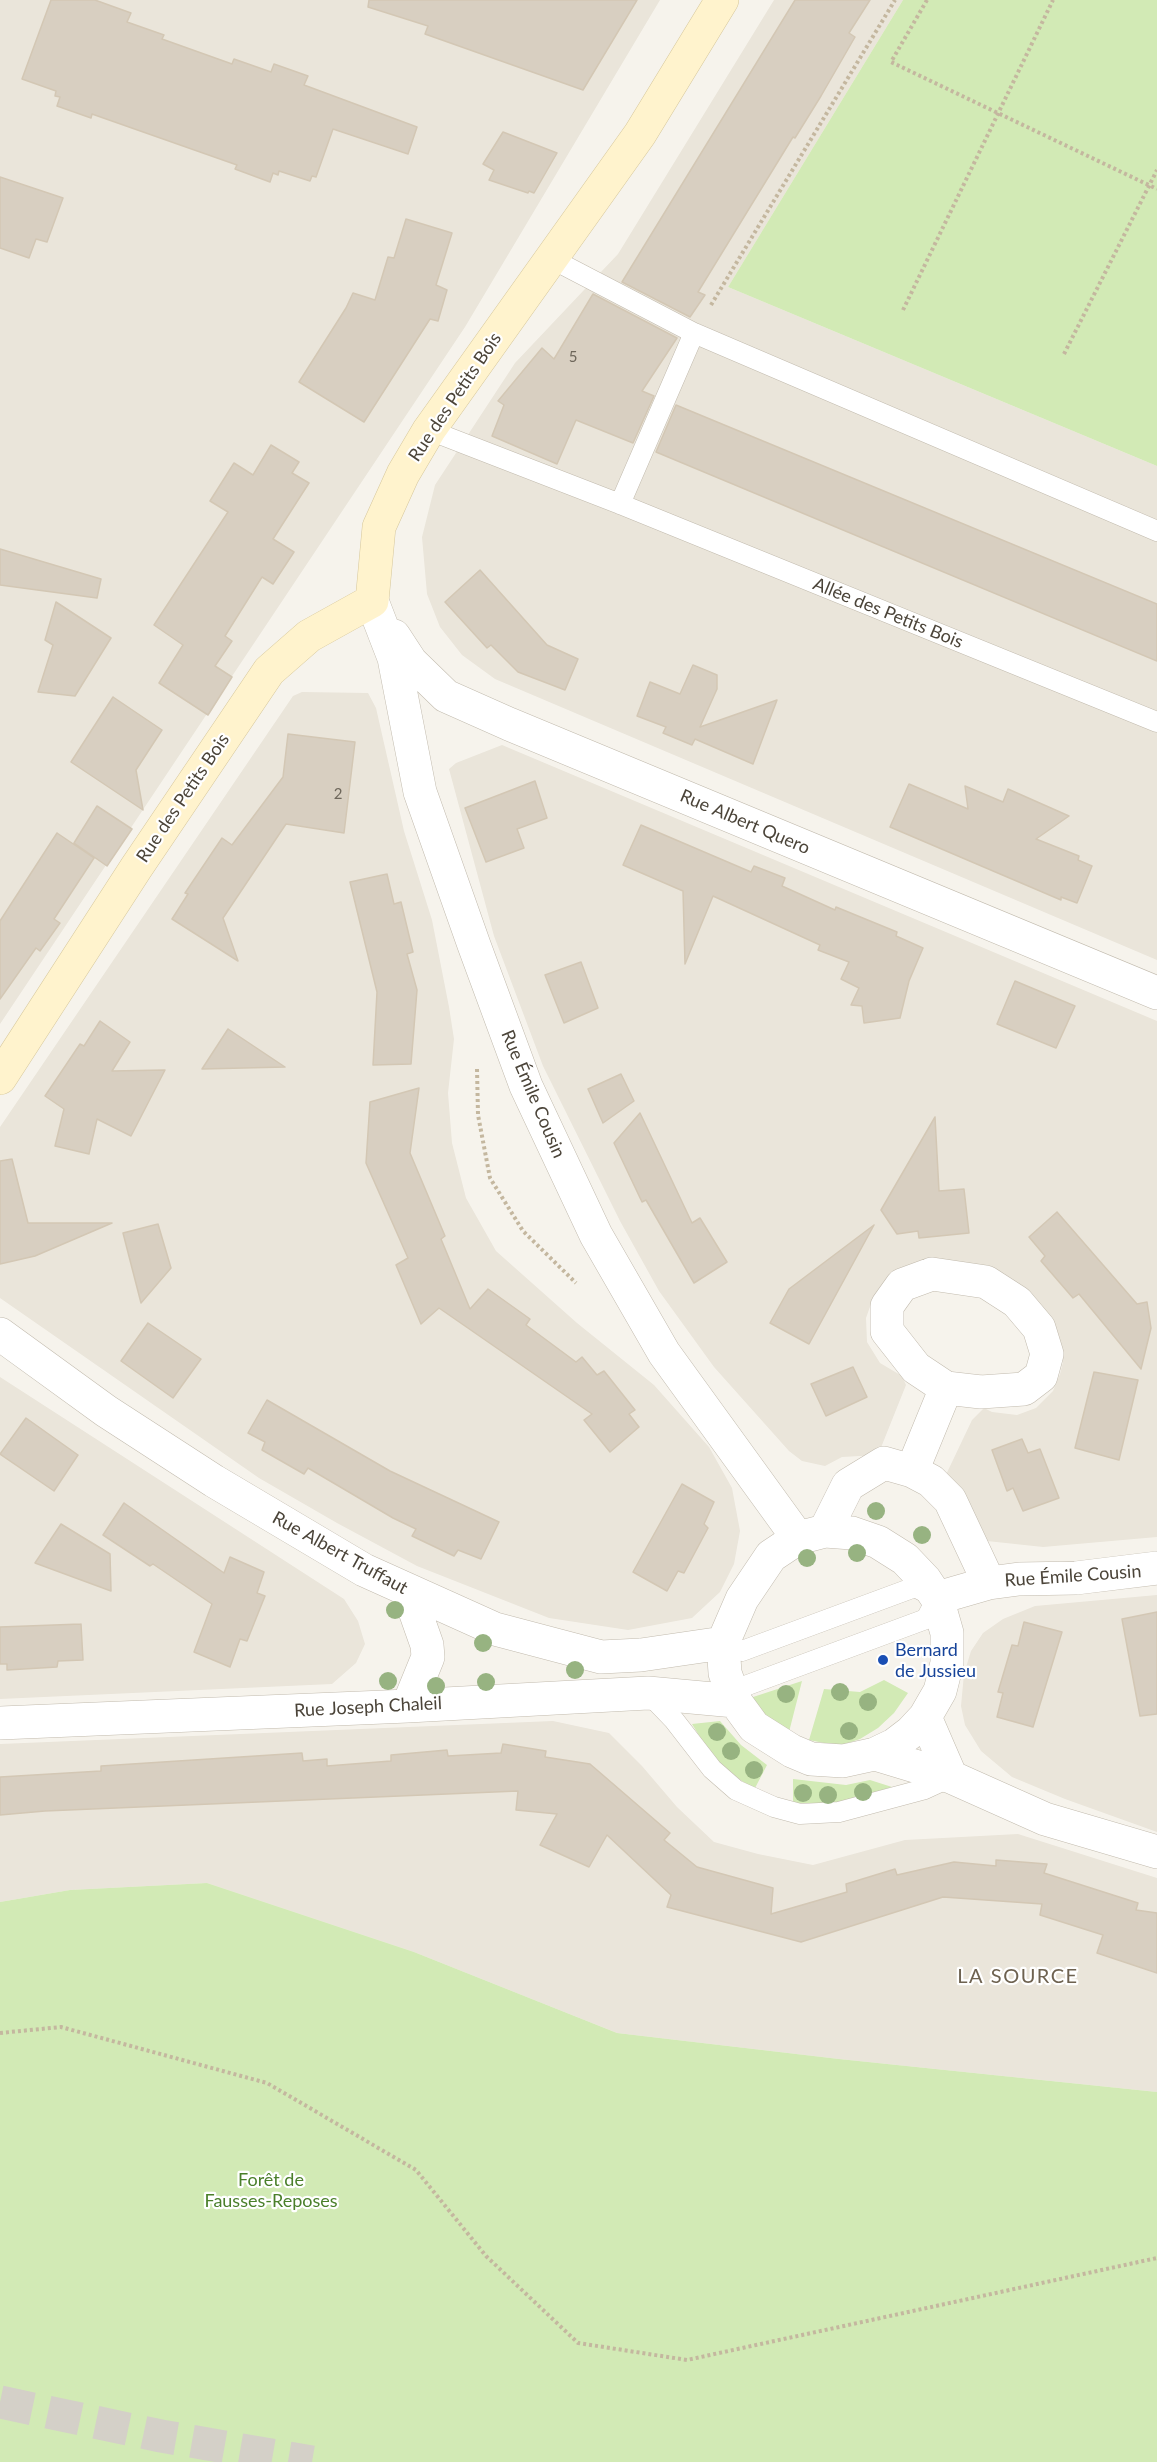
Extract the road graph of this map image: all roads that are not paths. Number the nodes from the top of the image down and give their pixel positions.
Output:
1 (722, 0) edge
2 (552, 259) junction
3 (694, 333) junction
4 (429, 430) junction
5 (620, 504) junction
6 (1157, 531) edge
7 (372, 601) junction
8 (1157, 722) edge
9 (1157, 993) edge
10 (0, 1078) edge
11 (0, 1334) edge
12 (946, 1388) junction
13 (912, 1471) junction
14 (812, 1535) junction
15 (1157, 1568) edge
16 (989, 1583) junction
17 (408, 1591) junction
18 (937, 1598) junction
19 (723, 1643) junction
20 (648, 1693) junction
21 (735, 1701) junction
22 (408, 1706) junction
23 (925, 1717) junction
24 (0, 1723) edge
25 (876, 1754) junction
26 (951, 1777) junction
27 (1157, 1852) edge

1 - 2 street, Rue des Petits Bois
2 - 3 lane
2 - 4 street, Rue des Petits Bois
3 - 5 lane
3 - 6 lane
4 - 5 lane, Allée des Petits Bois
4 - 7 street, Rue des Petits Bois
5 - 8 lane, Allée des Petits Bois
7 - 9 street, Rue Albert Quero
7 - 10 street, Rue des Petits Bois
7 - 14 street, Rue Émile Cousin
11 - 17 street, Rue Albert Truffaut
12 - 12 street
12 - 13 street
13 - 14 street, Rue Émile Cousin
13 - 16 street, Rue Émile Cousin
14 - 18 street
14 - 19 street
15 - 16 street, Rue Émile Cousin
16 - 18 street, Rue Émile Cousin
17 - 19 street, Rue Albert Truffaut
17 - 22 street
18 - 19 lane
18 - 21 lane
18 - 23 street
19 - 21 street
20 - 21 street, Rue Joseph Chaleil
20 - 22 street, Rue Joseph Chaleil
20 - 26 lane
21 - 25 street
22 - 24 street, Rue Joseph Chaleil
23 - 25 street
23 - 26 street
25 - 26 street
26 - 27 street

